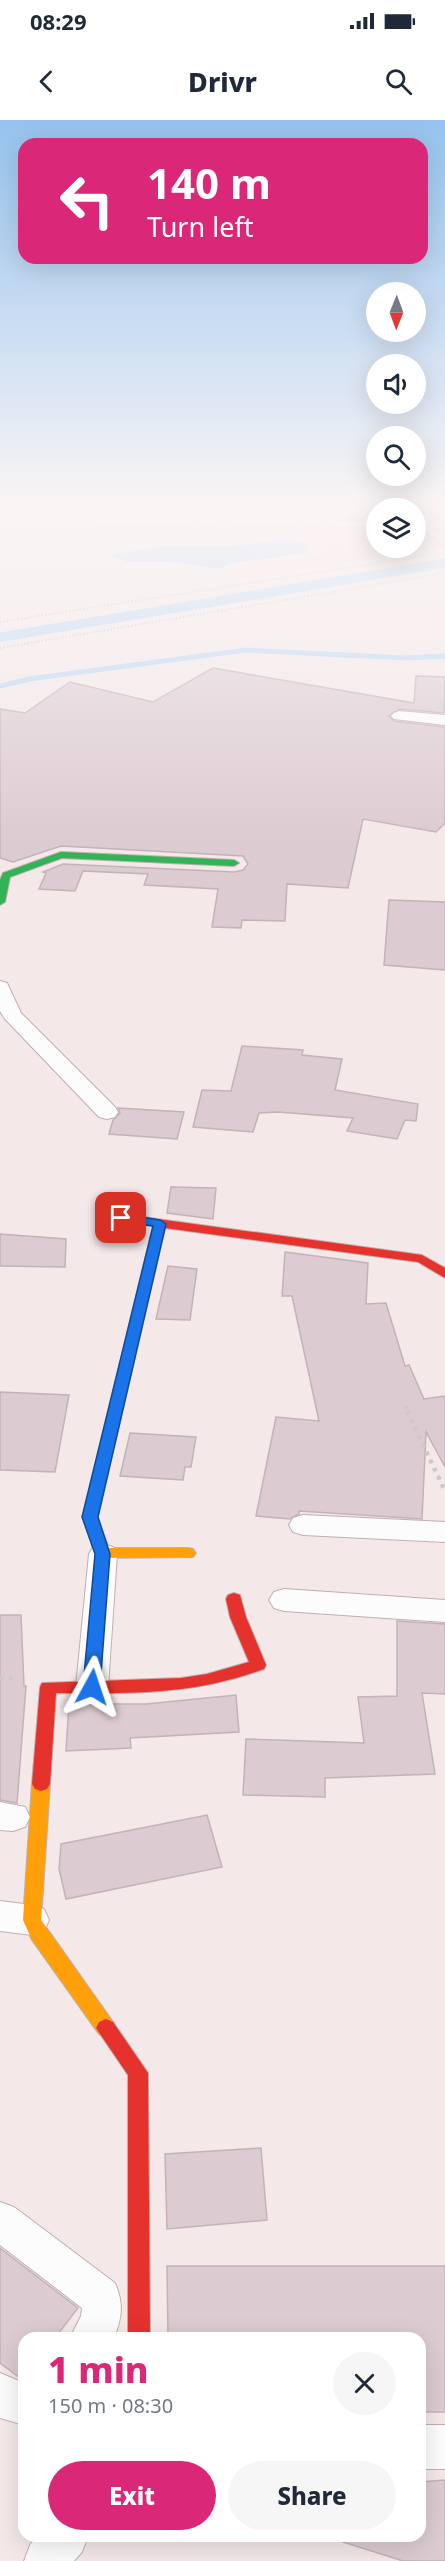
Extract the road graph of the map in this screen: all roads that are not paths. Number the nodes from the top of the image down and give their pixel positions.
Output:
1 (399, 716) dead end
2 (445, 720) edge
3 (234, 863) dead end
4 (0, 902) edge
5 (0, 987) edge
6 (107, 1112) dead end
7 (121, 1218) dead end
8 (160, 1224) junction
9 (445, 1274) edge
10 (303, 1525) dead end
11 (445, 1532) edge
12 (188, 1553) dead end
13 (102, 1554) junction
14 (234, 1599) dead end
15 (284, 1600) dead end
16 (445, 1611) edge
17 (92, 1687) junction
18 (16, 1918) edge
19 (0, 2221) edge
20 (95, 2332) edge
21 (139, 2332) edge
22 (0, 2394) edge
23 (18, 2402) edge
24 (426, 2447) edge
25 (445, 2447) edge
26 (61, 2542) edge
27 (46, 2561) edge

1 - 2 street
3 - 4 street
5 - 6 street
7 - 8 street
8 - 9 street
8 - 13 street
10 - 11 street
12 - 13 street
13 - 17 street
14 - 17 street
15 - 16 street
17 - 18 street
18 - 21 street
19 - 20 street
22 - 23 street
24 - 25 street
26 - 27 street

